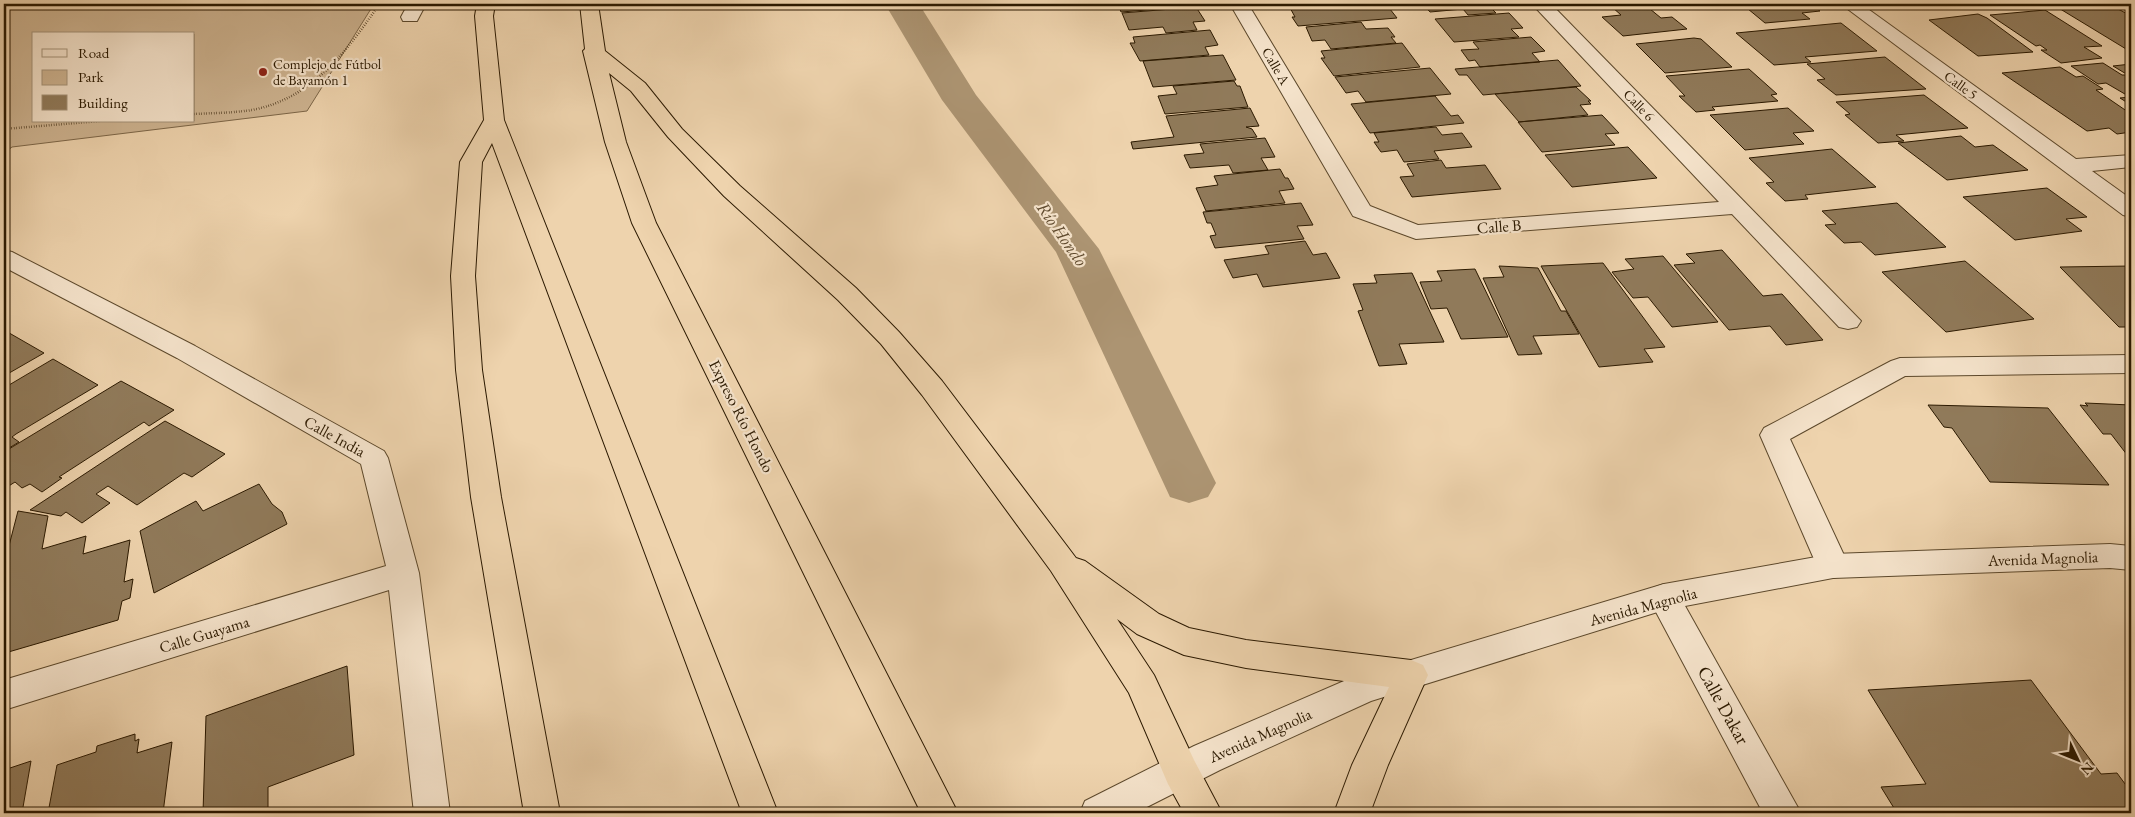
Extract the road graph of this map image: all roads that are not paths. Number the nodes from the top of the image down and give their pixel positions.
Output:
1 (486, 4) edge
2 (589, 4) edge
3 (1239, 4) edge
4 (1541, 4) edge
5 (1850, 4) edge
6 (593, 51) junction
7 (494, 120) junction
8 (1312, 128) joint
9 (2131, 161) edge
10 (2072, 166) junction
11 (1737, 207) junction
12 (2131, 210) edge
13 (4, 257) edge
14 (1848, 321) dead end
15 (2131, 364) edge
16 (2131, 558) edge
17 (1062, 562) junction
18 (1833, 566) junction
19 (403, 573) junction
20 (1664, 597) junction
21 (1411, 675) junction
22 (4, 695) edge
23 (1180, 772) junction
24 (432, 813) edge
25 (542, 813) edge
26 (760, 813) edge
27 (940, 813) edge
28 (1098, 813) edge
29 (1204, 813) edge
30 (1352, 813) edge
31 (1783, 813) edge

1 - 7 highway
2 - 6 highway, Expreso Río Hondo
3 - 8 street, Calle A
4 - 11 street, Calle 6
5 - 10 street, Calle 5
6 - 17 highway
6 - 27 highway, Expreso Río Hondo
7 - 25 highway
7 - 26 highway
8 - 11 street, Calle B
9 - 10 street
10 - 12 street, Calle 5
11 - 14 street, Calle 6
13 - 19 street, Calle India
15 - 18 street
16 - 18 street, Avenida Magnolia
17 - 21 highway
17 - 23 highway
18 - 20 street, Avenida Magnolia
19 - 22 street, Calle Guayama
19 - 24 street, Calle India
20 - 21 street, Avenida Magnolia
20 - 31 street, Calle Dakar
21 - 23 street, Avenida Magnolia
21 - 30 highway
23 - 28 street, Avenida Magnolia
23 - 29 highway

